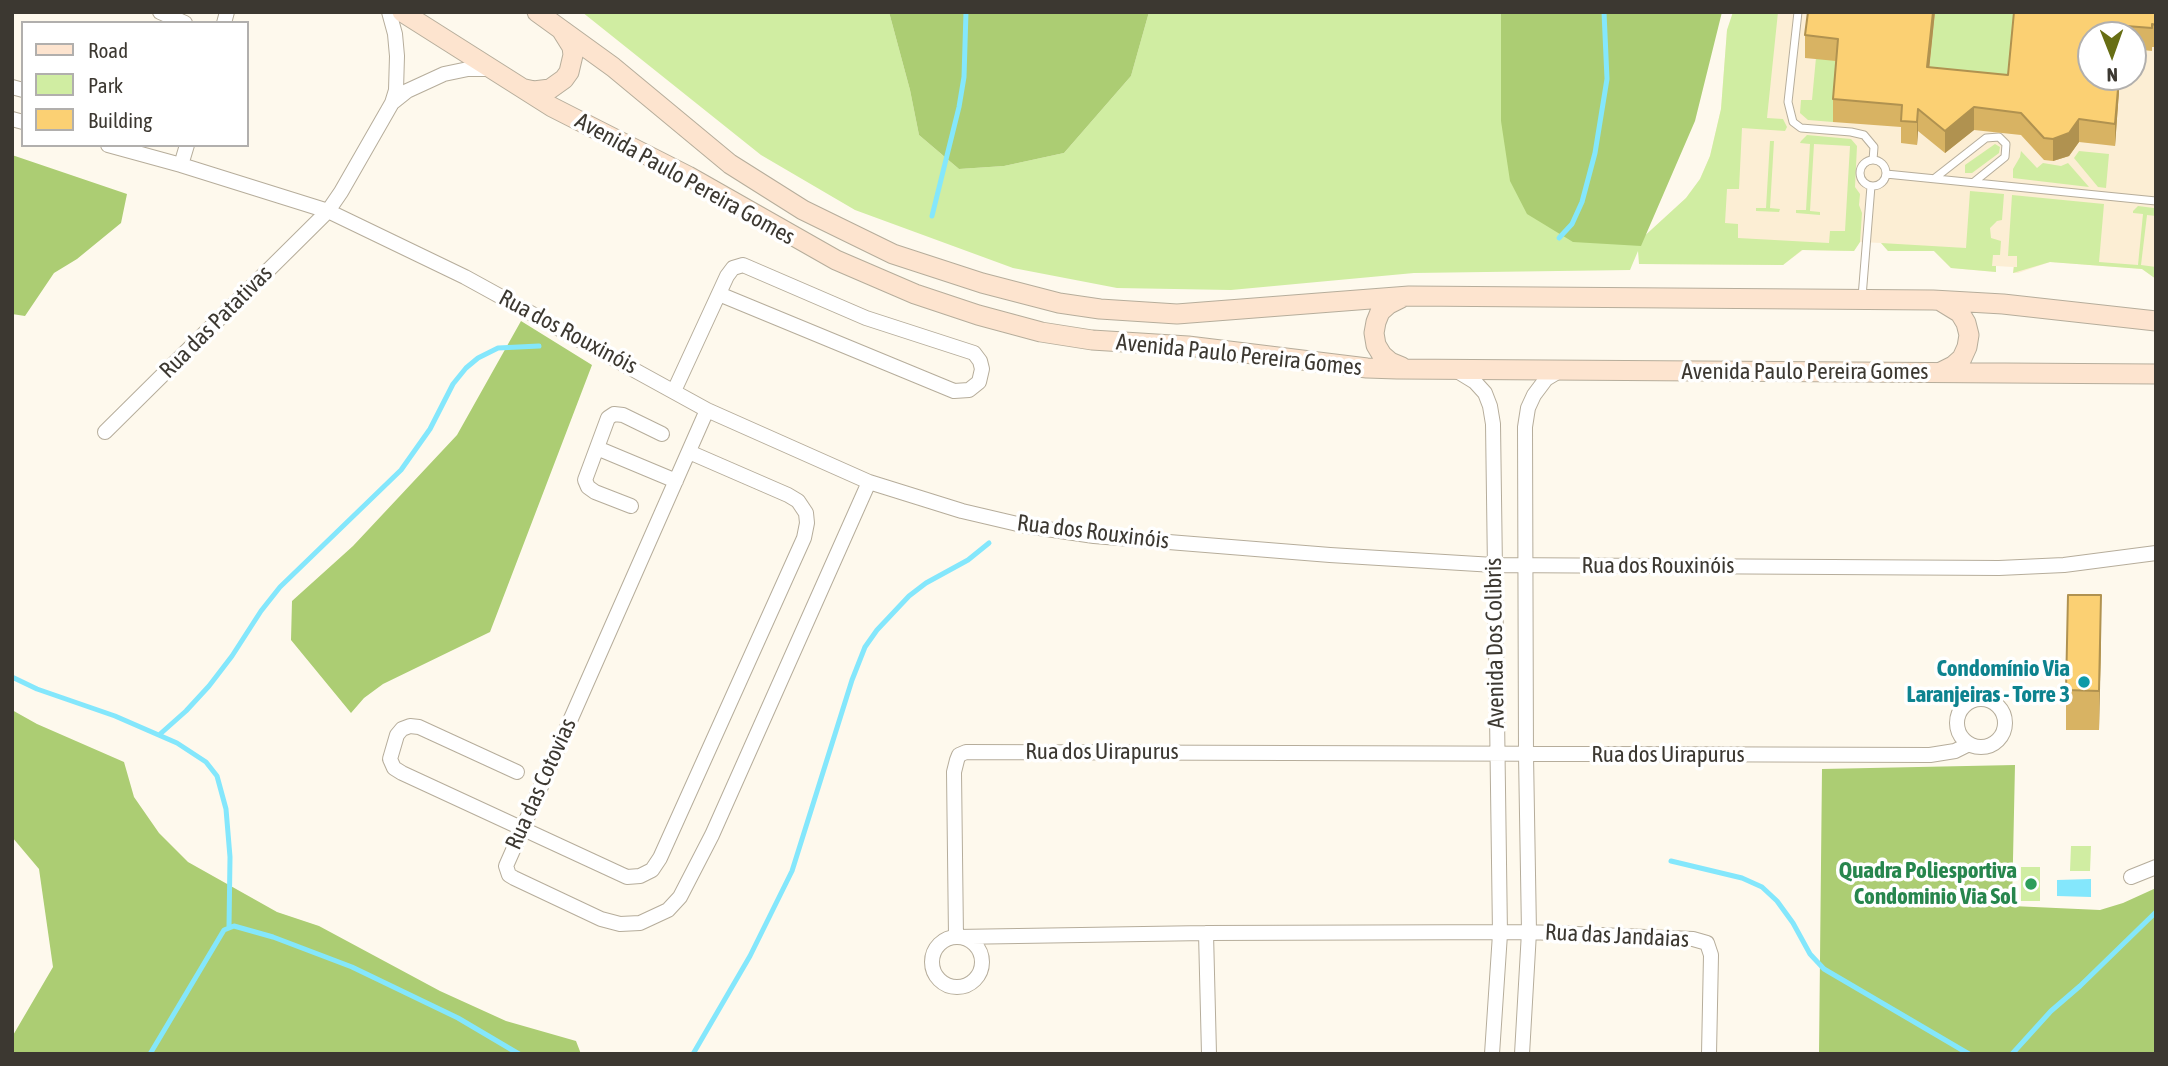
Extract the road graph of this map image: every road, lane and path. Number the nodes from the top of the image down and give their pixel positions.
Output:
1 (160, 12) edge
2 (389, 12) edge
3 (401, 12) edge
4 (537, 12) edge
5 (1798, 12) edge
6 (180, 21) edge
7 (559, 28) junction
8 (490, 69) junction
9 (517, 86) junction
10 (392, 103) junction
11 (115, 147) edge
12 (186, 147) edge
13 (1873, 160) junction
14 (181, 165) junction
15 (1885, 174) junction
16 (1935, 179) junction
17 (1973, 183) junction
18 (1871, 186) junction
19 (2156, 201) edge
20 (328, 211) junction
21 (719, 295) junction
22 (1409, 296) junction
23 (1861, 300) junction
24 (1933, 300) junction
25 (2156, 321) edge
26 (1410, 369) junction
27 (1453, 369) junction
28 (1561, 370) junction
29 (1937, 373) junction
30 (2156, 374) edge
31 (674, 391) junction
32 (707, 410) junction
33 (105, 432) dead end
34 (663, 433) dead end
35 (597, 449) junction
36 (688, 452) junction
37 (676, 481) junction
38 (869, 482) junction
39 (631, 506) dead end
40 (2156, 553) edge
41 (1494, 565) junction
42 (1526, 565) junction
43 (1969, 744) dead end
44 (1496, 754) junction
45 (1526, 755) junction
46 (517, 772) dead end
47 (522, 827) junction
48 (2156, 867) edge
49 (2131, 877) dead end
50 (1529, 932) junction
51 (1206, 933) junction
52 (1500, 934) junction
53 (1209, 1054) edge
54 (1492, 1054) edge
55 (1522, 1054) edge
56 (1709, 1054) edge

1 - 6 street
2 - 10 street
3 - 8 main road, Avenida Paulo Pereira Gomes
4 - 7 main road, Avenida Paulo Pereira Gomes
5 - 13 lane
7 - 9 main road
7 - 22 main road, Avenida Paulo Pereira Gomes
8 - 9 main road, Avenida Paulo Pereira Gomes
8 - 10 street
9 - 26 main road, Avenida Paulo Pereira Gomes
10 - 20 street, Rua das Patativas
11 - 14 street, Rua dos Rouxinóis
12 - 14 street
13 - 15 lane
13 - 18 lane
14 - 20 street, Rua dos Rouxinóis
15 - 16 lane
15 - 18 lane
16 - 17 lane
16 - 17 lane
17 - 19 lane
18 - 23 lane
20 - 31 street, Rua dos Rouxinóis
20 - 33 street, Rua das Patativas
21 - 21 street
21 - 31 street
22 - 23 main road, Avenida Paulo Pereira Gomes
22 - 26 main road
23 - 24 main road, Avenida Paulo Pereira Gomes
24 - 25 main road, Avenida Paulo Pereira Gomes
24 - 29 main road
26 - 27 main road, Avenida Paulo Pereira Gomes
27 - 28 main road, Avenida Paulo Pereira Gomes
27 - 41 street, Avenida Dos Colibris
28 - 29 main road, Avenida Paulo Pereira Gomes
28 - 42 street, Avenida Dos Colibris
29 - 30 main road, Avenida Paulo Pereira Gomes
31 - 32 street, Rua dos Rouxinóis
32 - 36 street, Rua das Cotovias
32 - 38 street, Rua dos Rouxinóis
34 - 35 street
35 - 37 street
35 - 39 street
36 - 37 street, Rua das Cotovias
36 - 47 street
37 - 47 street, Rua das Cotovias
38 - 41 street, Rua dos Rouxinóis
38 - 47 street, Rua das Cotovias
40 - 42 street, Rua dos Rouxinóis
41 - 42 street, Rua dos Rouxinóis
41 - 44 street, Avenida Dos Colibris
42 - 45 street, Avenida Dos Colibris
43 - 45 street, Rua dos Uirapurus
44 - 45 street, Rua dos Uirapurus
44 - 51 street, Rua dos Uirapurus
44 - 52 street, Avenida Dos Colibris
45 - 50 street, Avenida Dos Colibris
46 - 47 street
48 - 49 street
50 - 52 street, Rua das Jandaias
50 - 55 street, Avenida Dos Colibris
50 - 56 street, Rua das Jandaias
51 - 52 street, Rua dos Uirapurus
51 - 53 street
52 - 54 street, Avenida Dos Colibris

